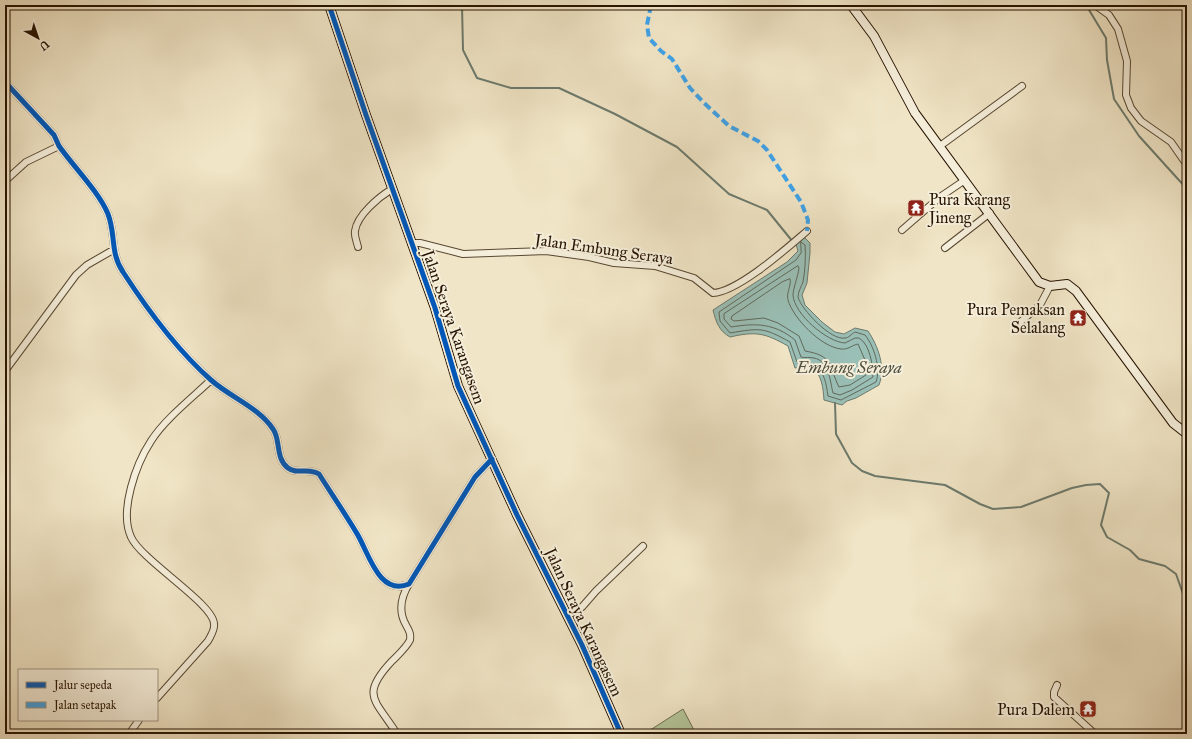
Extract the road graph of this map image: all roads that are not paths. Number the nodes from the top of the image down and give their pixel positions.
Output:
1 (329, 5) edge
2 (851, 5) edge
3 (1095, 5) edge
4 (5, 82) edge
5 (1022, 86) dead end
6 (59, 146) junction
7 (940, 146) junction
8 (1187, 165) edge
9 (965, 180) junction
10 (5, 181) edge
11 (392, 189) junction
12 (990, 213) junction
13 (902, 230) dead end
14 (807, 231) dead end
15 (411, 243) junction
16 (358, 247) dead end
17 (945, 248) dead end
18 (113, 250) junction
19 (1050, 286) junction
20 (1018, 324) dead end
21 (5, 371) edge
22 (211, 380) junction
23 (1187, 434) edge
24 (492, 459) junction
25 (643, 546) dead end
26 (409, 584) junction
27 (567, 616) junction
28 (1057, 685) dead end
29 (158, 697) edge
30 (138, 721) edge
31 (130, 734) edge
32 (397, 734) edge
33 (621, 734) edge
34 (1095, 734) edge

1 - 11 street, Jalan Seraya Karangasem
2 - 7 street
3 - 8 street
4 - 6 street
5 - 7 street
6 - 10 street
6 - 18 street
7 - 9 street
9 - 12 street
9 - 13 street
11 - 15 street, Jalan Seraya Karangasem
11 - 16 street
12 - 17 street
12 - 19 street
14 - 15 street, Jalan Embung Seraya
15 - 24 street, Jalan Seraya Karangasem
18 - 21 street
18 - 22 street
19 - 20 street
19 - 23 street
22 - 26 street
22 - 29 street
24 - 26 street
24 - 27 street, Jalan Seraya Karangasem
25 - 27 street
26 - 32 street
27 - 33 street, Jalan Seraya Karangasem
28 - 34 street
30 - 31 street

